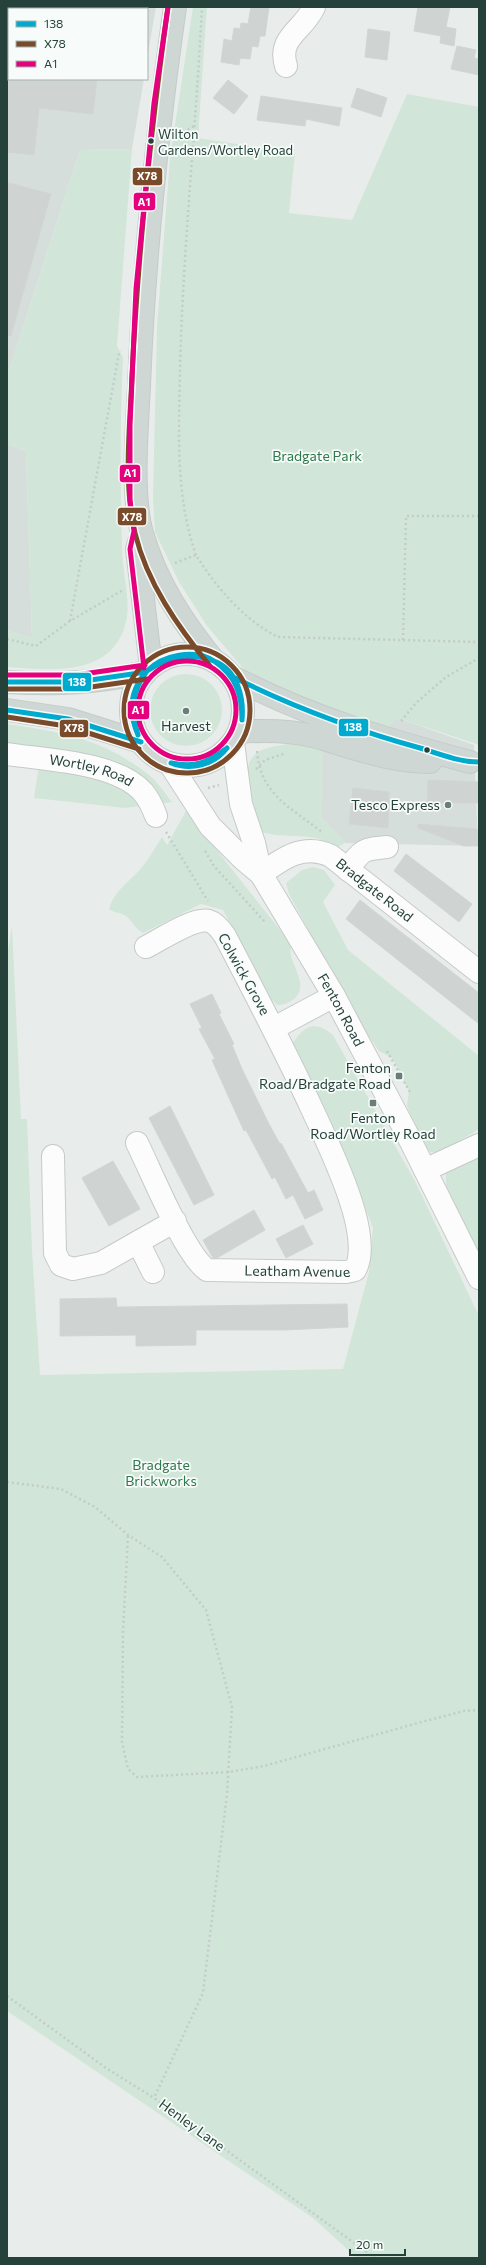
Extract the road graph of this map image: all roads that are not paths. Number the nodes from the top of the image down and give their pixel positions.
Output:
1 (175, 7) edge
2 (314, 7) edge
3 (286, 66) dead end
4 (141, 531) junction
5 (215, 662) junction
6 (149, 670) junction
7 (233, 677) junction
8 (7, 682) edge
9 (7, 710) edge
10 (236, 737) junction
11 (141, 742) junction
12 (7, 754) edge
13 (475, 762) edge
14 (170, 764) junction
15 (156, 816) road end
16 (387, 848) dead end
17 (348, 870) junction
18 (261, 874) junction
19 (146, 947) dead end
20 (479, 972) edge
21 (334, 996) junction
22 (274, 1028) junction
23 (137, 1143) dead end
24 (479, 1145) edge
25 (53, 1156) dead end
26 (425, 1170) junction
27 (175, 1221) junction
28 (138, 1242) junction
29 (153, 1272) dead end
30 (479, 1278) edge

1 - 4 main road
2 - 3 street
4 - 5 main road
4 - 6 main road
5 - 6 main road
5 - 7 main road
6 - 8 main road
6 - 11 main road
7 - 10 main road
7 - 13 main road
9 - 11 main road
10 - 13 main road
10 - 14 main road
10 - 18 street, Fenton Road
11 - 14 main road
12 - 15 street, Wortley Road
14 - 18 street, Fenton Road
16 - 17 street
17 - 18 street, Bradgate Road
17 - 20 street, Bradgate Road
18 - 21 street, Fenton Road
19 - 22 street, Colwick Grove
21 - 22 street
21 - 26 street, Fenton Road
22 - 27 street, Leatham Avenue
23 - 27 street, Leatham Avenue
24 - 26 street
25 - 28 street
26 - 30 street, Fenton Road
27 - 28 street
28 - 29 street

